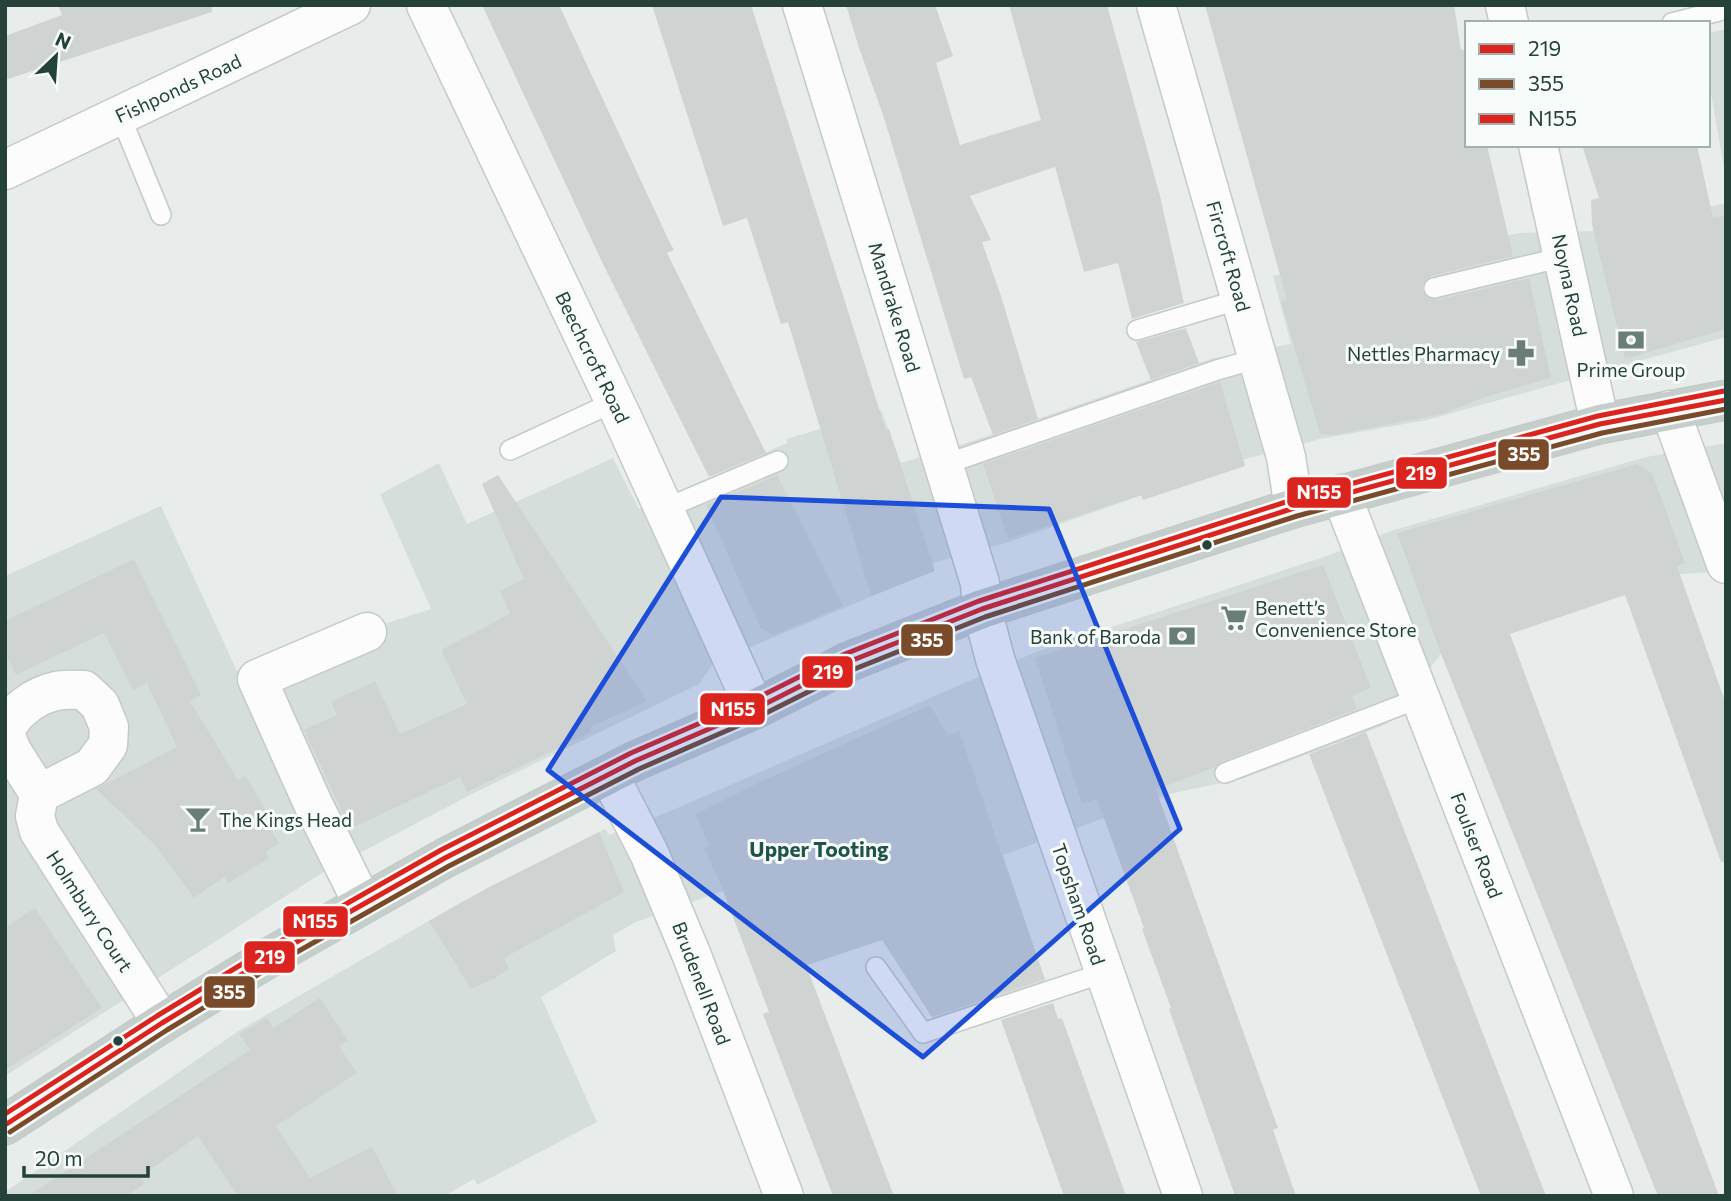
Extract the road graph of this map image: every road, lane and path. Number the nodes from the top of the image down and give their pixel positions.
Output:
1 (351, 5) edge
2 (426, 5) edge
3 (802, 5) edge
4 (1156, 5) edge
5 (1718, 12) dead end
6 (1680, 21) edge
7 (120, 116) junction
8 (1538, 147) edge
9 (5, 170) edge
10 (161, 215) dead end
11 (1563, 257) junction
12 (1434, 288) dead end
13 (1241, 299) junction
14 (1137, 330) dead end
15 (1259, 358) junction
16 (1726, 400) edge
17 (614, 402) junction
18 (1670, 410) junction
19 (1600, 424) junction
20 (510, 450) dead end
21 (778, 461) dead end
22 (943, 465) junction
23 (1341, 494) junction
24 (1294, 508) junction
25 (664, 509) junction
26 (1726, 564) edge
27 (982, 609) junction
28 (367, 632) dead end
29 (1420, 698) junction
30 (755, 709) junction
31 (5, 732) edge
32 (1225, 773) dead end
33 (609, 775) junction
34 (39, 794) junction
35 (363, 904) junction
36 (876, 967) dead end
37 (1103, 973) junction
38 (162, 1023) junction
39 (5, 1125) edge
40 (783, 1196) edge
41 (1183, 1196) edge
42 (1614, 1196) edge

1 - 7 street, Fishponds Road
2 - 17 street, Beechcroft Road
3 - 22 street, Mandrake Road
4 - 13 street, Fircroft Road
5 - 6 lane
7 - 9 street, Fishponds Road
7 - 10 lane
8 - 11 street, Noyna Road
11 - 12 lane
11 - 19 street, Noyna Road
13 - 14 lane
13 - 15 street, Fircroft Road
15 - 22 lane
15 - 24 street, Fircroft Road
16 - 18 highway
17 - 20 lane
17 - 25 street, Beechcroft Road
18 - 19 highway
18 - 26 street
19 - 23 highway
21 - 25 lane
22 - 27 street, Mandrake Road
23 - 24 highway
23 - 29 street, Foulser Road
24 - 27 highway
25 - 30 street, Beechcroft Road
27 - 30 highway
27 - 37 street, Topsham Road
28 - 35 street
29 - 32 lane
29 - 42 street, Foulser Road
30 - 33 highway
31 - 34 street
31 - 34 street
33 - 35 highway
33 - 40 street, Brudenell Road
34 - 38 street, Holmbury Court
35 - 38 highway
36 - 37 lane
37 - 41 street, Topsham Road
38 - 39 highway

